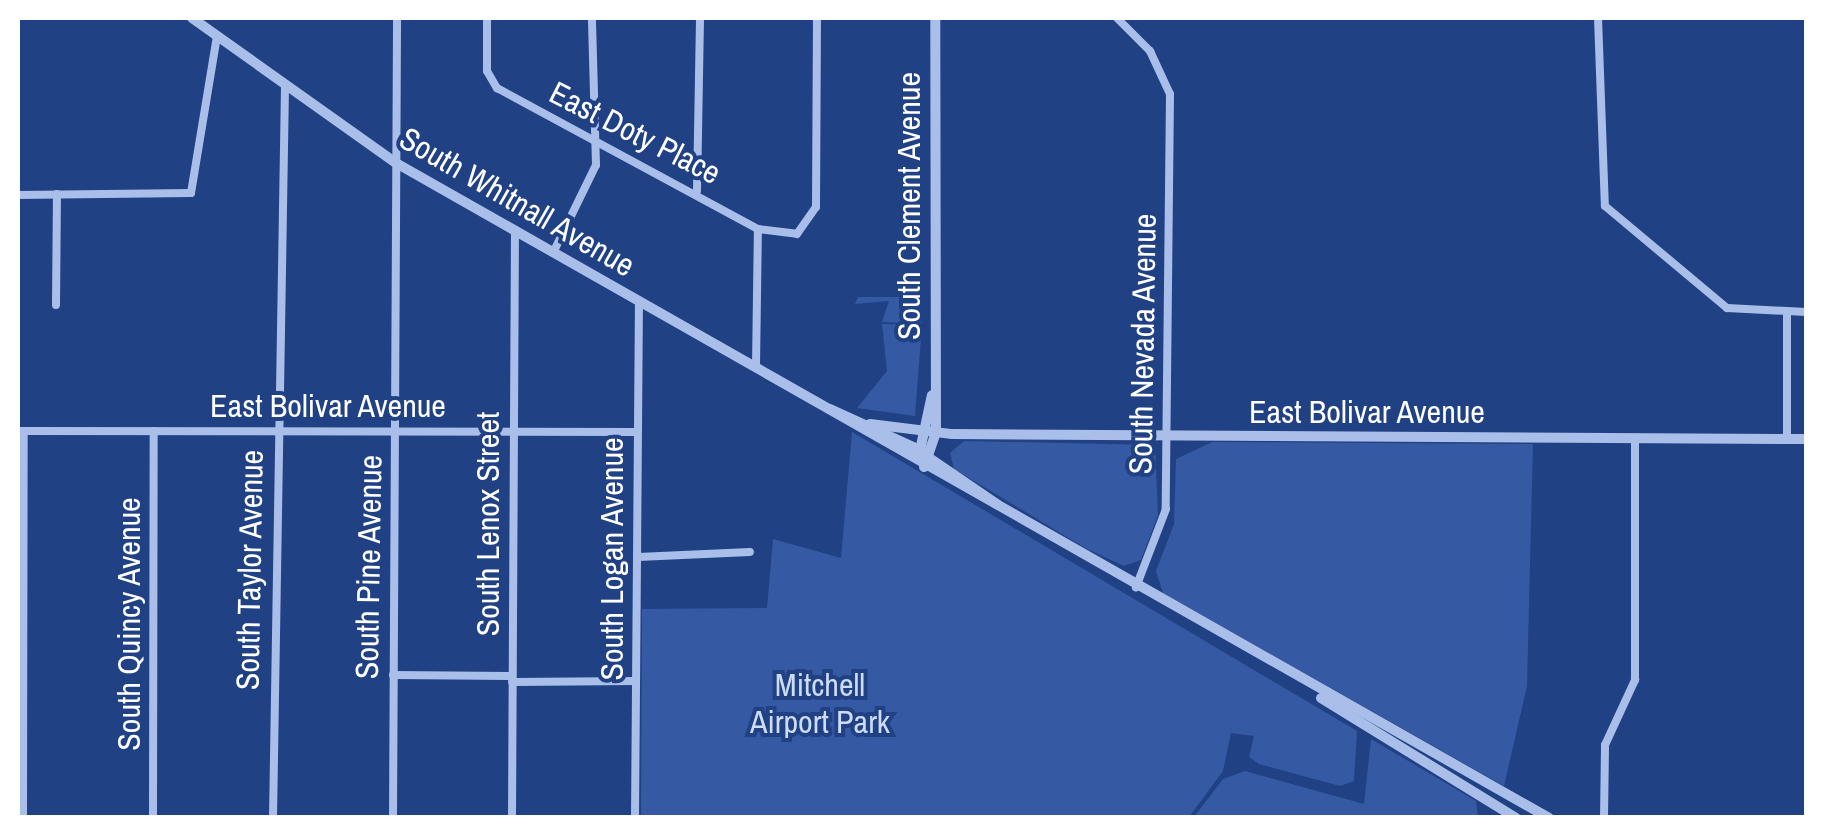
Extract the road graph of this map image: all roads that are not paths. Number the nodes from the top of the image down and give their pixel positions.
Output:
1 (192, 18) edge
2 (397, 18) edge
3 (487, 18) edge
4 (592, 18) edge
5 (700, 18) edge
6 (817, 18) edge
7 (935, 18) edge
8 (1117, 18) edge
9 (1598, 18) edge
10 (216, 36) junction
11 (285, 85) junction
12 (594, 144) junction
13 (396, 163) junction
14 (697, 190) junction
15 (18, 194) edge
16 (57, 194) junction
17 (758, 228) junction
18 (514, 230) junction
19 (553, 252) junction
20 (639, 301) junction
21 (56, 305) dead end
22 (1787, 312) junction
23 (1806, 312) edge
24 (756, 366) junction
25 (830, 409) junction
26 (870, 424) junction
27 (21, 431) edge
28 (154, 431) junction
29 (278, 431) junction
30 (395, 431) junction
31 (513, 431) junction
32 (638, 432) junction
33 (932, 432) junction
34 (1168, 435) junction
35 (1635, 439) junction
36 (1787, 439) junction
37 (1806, 439) edge
38 (922, 459) junction
39 (750, 552) dead end
40 (638, 557) junction
41 (1136, 587) junction
42 (392, 676) junction
43 (512, 679) junction
44 (636, 681) junction
45 (1302, 684) junction
46 (1500, 789) junction
47 (1494, 804) junction
48 (23, 818) edge
49 (153, 818) edge
50 (273, 818) edge
51 (393, 818) edge
52 (512, 818) edge
53 (635, 818) edge
54 (1488, 818) edge
55 (1516, 818) edge
56 (1549, 818) edge
57 (1604, 818) edge

1 - 10 street, South Whitnall Avenue
2 - 13 street, South Pine Avenue
3 - 12 street, East Doty Place
4 - 12 street
5 - 14 street
6 - 17 street
7 - 33 street, South Clement Avenue
8 - 34 street, South Nevada Avenue
9 - 22 street
10 - 11 street, South Whitnall Avenue
10 - 16 street
11 - 13 street, South Whitnall Avenue
11 - 29 street, South Taylor Avenue
12 - 14 street, East Doty Place
12 - 19 street
13 - 18 street, South Whitnall Avenue
13 - 30 street, South Pine Avenue
14 - 17 street, East Doty Place
15 - 16 street
16 - 21 street
17 - 24 street
18 - 19 street, South Whitnall Avenue
18 - 31 street, South Lenox Street
19 - 20 street, South Whitnall Avenue
20 - 24 street, South Whitnall Avenue
20 - 32 street, South Logan Avenue
22 - 23 street
22 - 36 street
24 - 25 street, South Whitnall Avenue
25 - 26 street, South Whitnall Avenue
25 - 38 street, South Whitnall Avenue
26 - 33 street, East Bolivar Avenue
26 - 38 street, South Whitnall Avenue
27 - 28 street, East Bolivar Avenue
27 - 48 street
28 - 29 street, East Bolivar Avenue
28 - 49 street, South Quincy Avenue
29 - 30 street, East Bolivar Avenue
29 - 50 street, South Taylor Avenue
30 - 31 street, East Bolivar Avenue
30 - 42 street, South Pine Avenue
31 - 32 street, East Bolivar Avenue
31 - 43 street, South Lenox Street
32 - 40 street, South Logan Avenue
33 - 34 street, East Bolivar Avenue
33 - 38 street, South Clement Avenue
34 - 35 street, East Bolivar Avenue
34 - 41 street, South Nevada Avenue
35 - 36 street, East Bolivar Avenue
35 - 57 street
36 - 37 street, East Bolivar Avenue
38 - 41 street, South Whitnall Avenue
39 - 40 street
40 - 44 street, South Logan Avenue
41 - 45 street, South Whitnall Avenue
42 - 43 street
42 - 51 street, South Pine Avenue
43 - 44 street
43 - 52 street, South Lenox Street
44 - 53 street, South Logan Avenue
45 - 46 street, South Whitnall Avenue
45 - 47 street, South Whitnall Avenue
46 - 47 street
46 - 56 street, South Whitnall Avenue
47 - 54 street
47 - 55 street, South Whitnall Avenue

